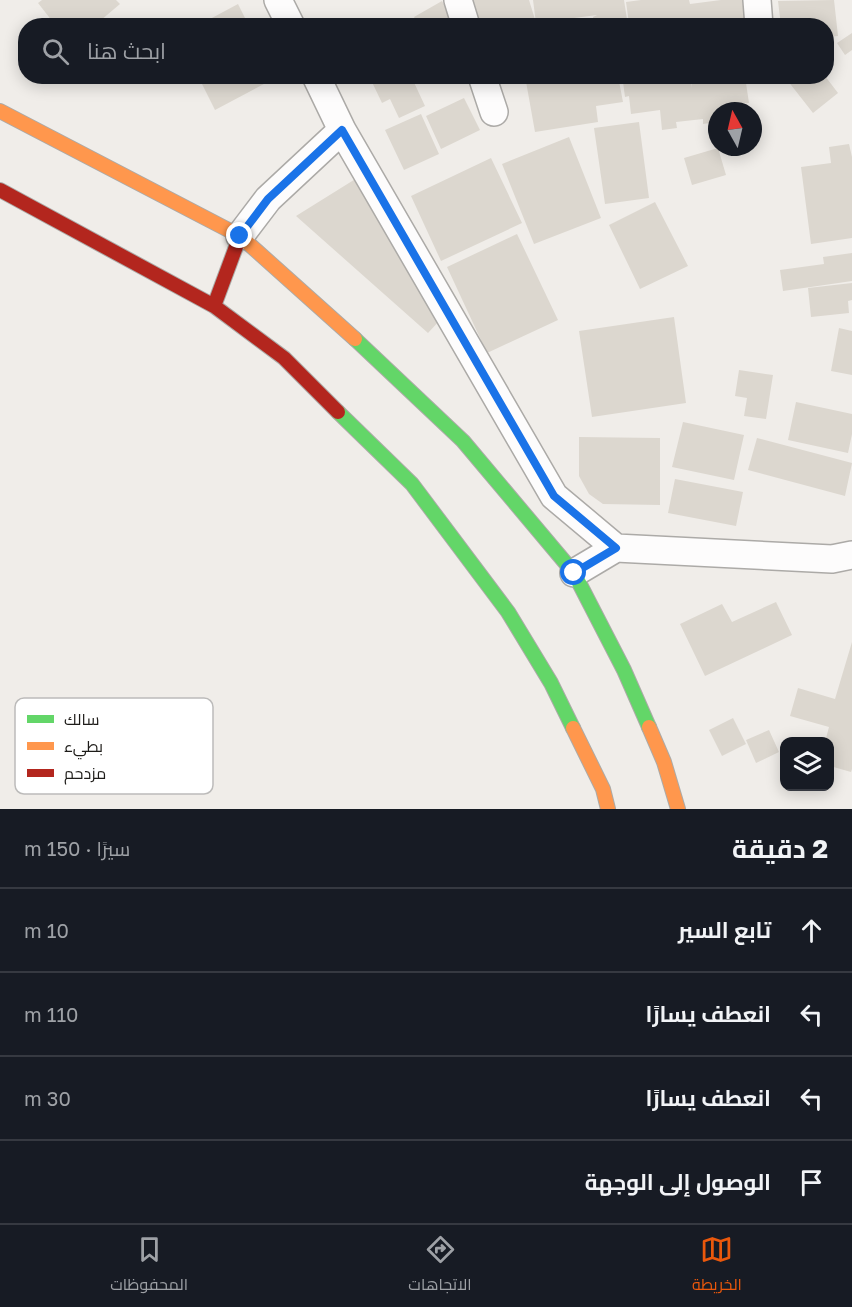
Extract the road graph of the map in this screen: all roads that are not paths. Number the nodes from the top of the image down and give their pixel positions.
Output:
1 (278, 0) edge
2 (458, 0) edge
3 (757, 0) edge
4 (287, 18) edge
5 (464, 18) edge
6 (758, 18) edge
7 (320, 84) edge
8 (485, 84) edge
9 (0, 111) edge
10 (494, 112) dead end
11 (342, 130) junction
12 (0, 190) edge
13 (240, 236) junction
14 (214, 306) junction
15 (616, 548) junction
16 (852, 555) edge
17 (574, 573) junction
18 (608, 809) edge
19 (678, 809) edge

1 - 4 street
2 - 5 street
3 - 6 street
7 - 11 street
8 - 10 street
9 - 13 highway
11 - 13 street
11 - 15 street
12 - 14 highway
13 - 14 highway
13 - 17 highway
14 - 18 highway
15 - 16 street
15 - 17 street
17 - 19 highway

